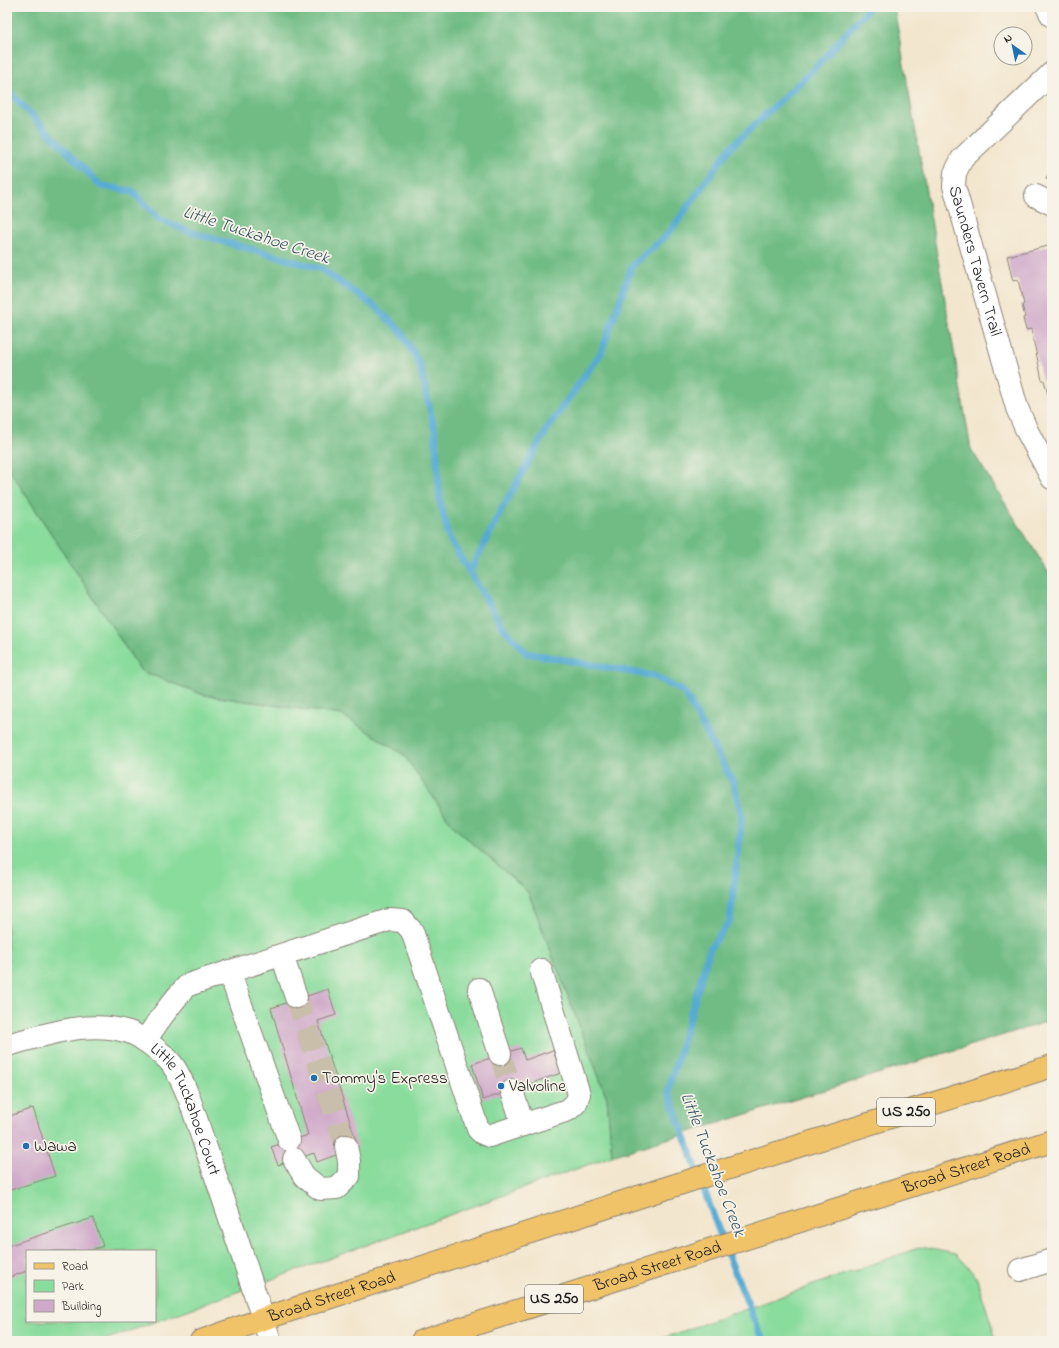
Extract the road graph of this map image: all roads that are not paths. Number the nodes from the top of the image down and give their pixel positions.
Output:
1 (1047, 7) edge
2 (1052, 16) edge
3 (1052, 73) edge
4 (1052, 478) edge
5 (282, 955) junction
6 (541, 970) dead end
7 (229, 971) junction
8 (480, 989) dead end
9 (296, 997) tunnel mouth
10 (145, 1042) junction
11 (7, 1045) edge
12 (500, 1054) tunnel mouth
13 (1052, 1066) edge
14 (512, 1091) tunnel mouth
15 (523, 1125) junction
16 (1052, 1141) edge
17 (346, 1146) tunnel mouth
18 (1052, 1260) edge
19 (1020, 1270) dead end
20 (263, 1319) junction
21 (201, 1341) edge
22 (270, 1341) edge
23 (422, 1341) edge

1 - 2 street
3 - 4 street, Saunders Tavern Trail
5 - 7 street
5 - 9 street
5 - 15 street
6 - 15 street
7 - 10 street
7 - 17 street
8 - 12 street
10 - 11 street, Little Tuckahoe Court
10 - 20 street, Little Tuckahoe Court
13 - 20 main road, Broad Street Road / US 250
14 - 15 street
16 - 23 main road, Broad Street Road / US 250
18 - 19 street
20 - 21 main road, Broad Street Road / US 250
20 - 22 street, Little Tuckahoe Court

